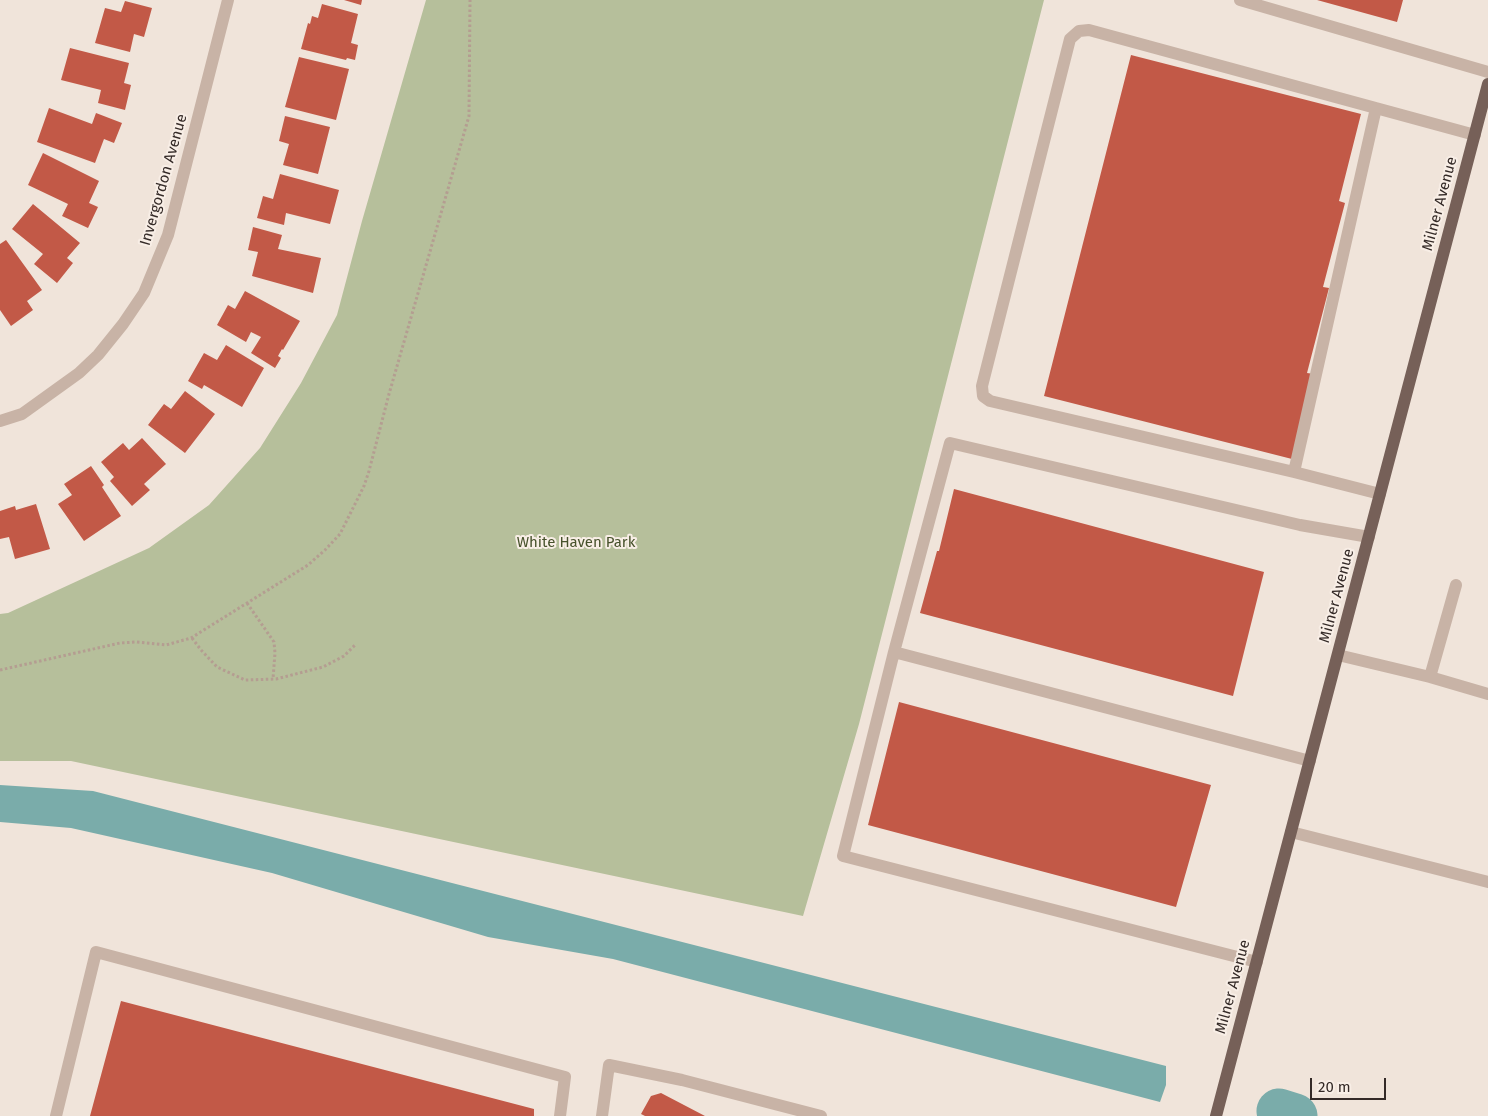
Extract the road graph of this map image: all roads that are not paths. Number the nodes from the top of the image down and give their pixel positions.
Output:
1 (228, 0) edge
2 (1240, 0) edge
3 (1488, 72) edge
4 (1488, 84) edge
5 (1376, 108) junction
6 (1475, 135) junction
7 (0, 421) edge
8 (1294, 472) junction
9 (1380, 494) junction
10 (1369, 537) junction
11 (1456, 584) dead end
12 (894, 652) junction
13 (1338, 655) junction
14 (1430, 678) junction
15 (1488, 694) edge
16 (1310, 761) junction
17 (1291, 832) junction
18 (1488, 882) edge
19 (1257, 962) junction
20 (56, 1116) edge
21 (560, 1116) edge
22 (602, 1116) edge
23 (821, 1116) edge
24 (1216, 1116) edge

1 - 7 street, Invergordon Avenue
2 - 3 street
4 - 6 main road, Milner Avenue
5 - 6 street
5 - 8 street
5 - 8 street
6 - 9 main road, Milner Avenue
8 - 9 street
9 - 10 main road, Milner Avenue
10 - 12 street
10 - 13 main road, Milner Avenue
11 - 14 street
12 - 16 street
12 - 19 street
13 - 14 street
13 - 16 main road, Milner Avenue
14 - 15 street
16 - 17 main road, Milner Avenue
17 - 18 street
17 - 19 main road, Milner Avenue
19 - 24 main road, Milner Avenue
20 - 21 street
22 - 23 street

